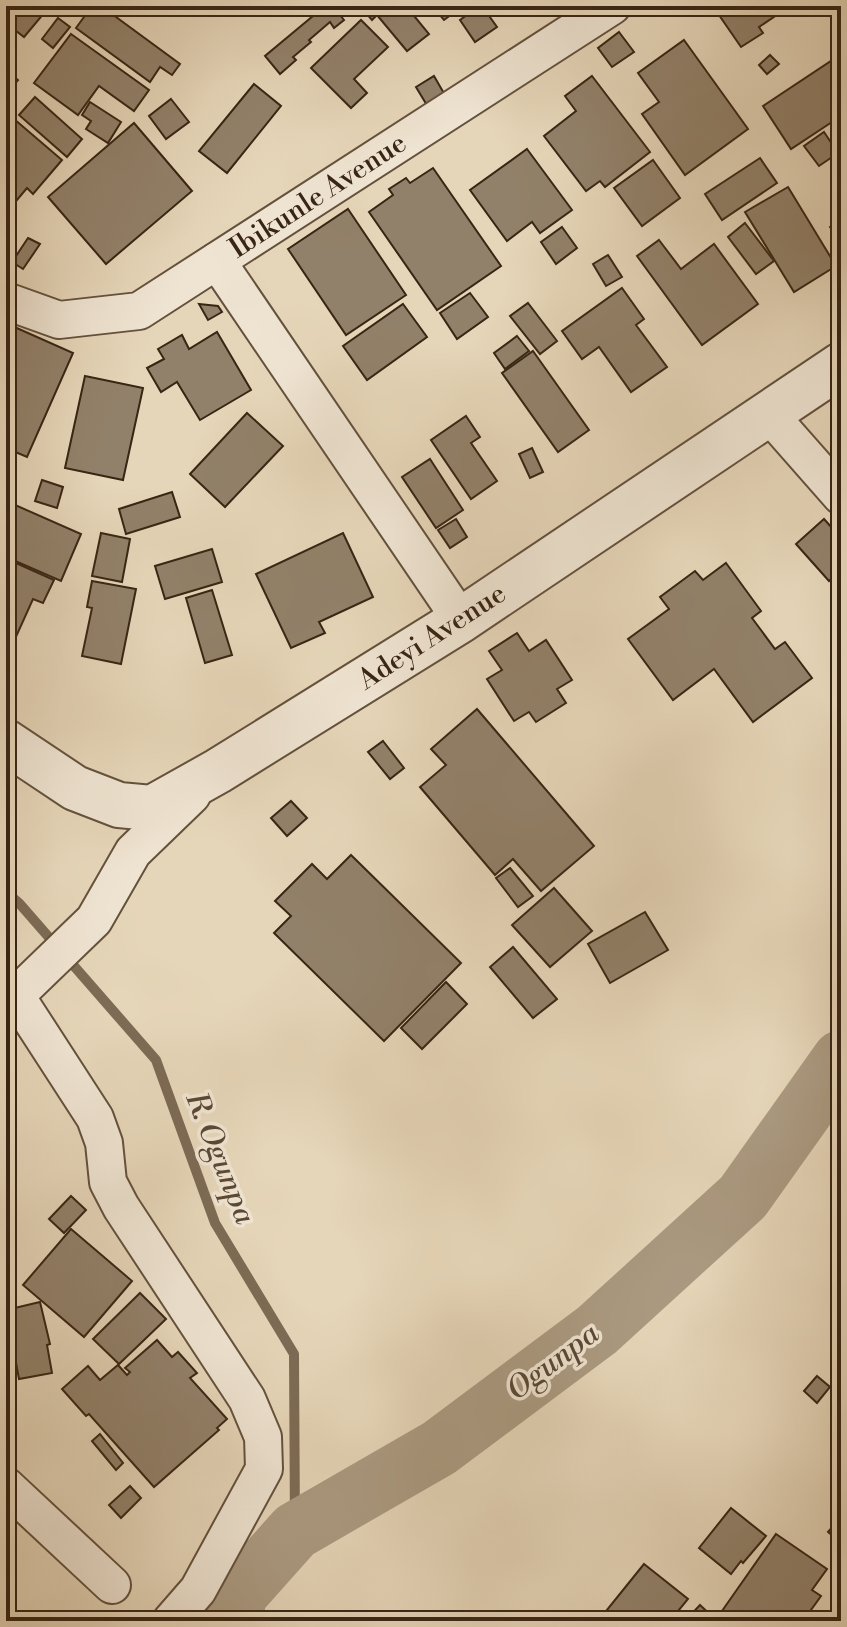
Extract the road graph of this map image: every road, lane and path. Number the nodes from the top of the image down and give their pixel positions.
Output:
1 (612, 6) edge
2 (217, 261) junction
3 (6, 301) edge
4 (841, 365) edge
5 (767, 412) junction
6 (841, 496) edge
7 (461, 620) junction
8 (6, 742) edge
9 (218, 771) junction
10 (20, 992) edge
11 (6, 1486) edge
12 (112, 1585) dead end
13 (171, 1621) edge

1 - 2 street, Ibikunle Avenue
2 - 3 street, Ibikunle Avenue
2 - 7 street
4 - 5 street, Adeyi Avenue
5 - 6 street
5 - 7 street, Adeyi Avenue
7 - 9 street, Adeyi Avenue
8 - 9 street, Adeyi Avenue
9 - 10 street
10 - 13 street
11 - 12 street

